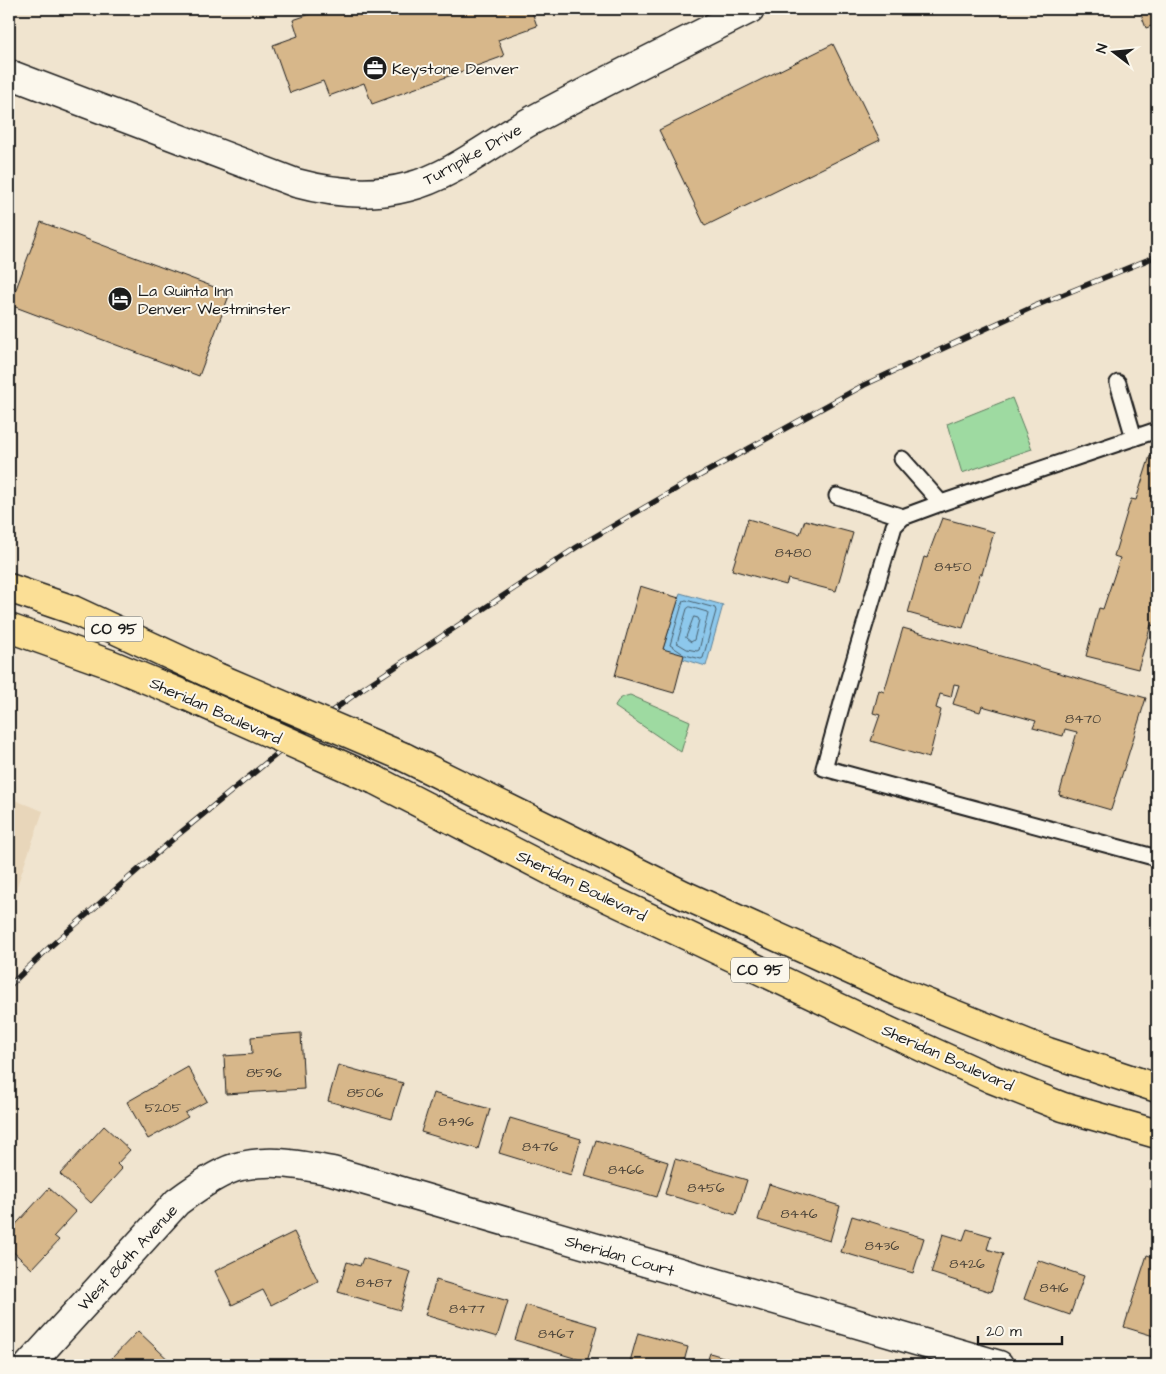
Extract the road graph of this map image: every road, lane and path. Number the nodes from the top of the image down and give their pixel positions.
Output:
1 (750, 9) edge
2 (9, 74) edge
3 (1118, 383) dead end
4 (1157, 430) edge
5 (1134, 438) junction
6 (902, 459) dead end
7 (837, 496) dead end
8 (941, 503) junction
9 (903, 517) junction
10 (9, 588) edge
11 (9, 628) edge
12 (1157, 858) edge
13 (1157, 1088) edge
14 (1157, 1134) edge
15 (239, 1166) joint
16 (29, 1365) edge
17 (999, 1365) edge

1 - 2 street, Turnpike Drive
3 - 5 lane
4 - 5 lane
5 - 8 lane
6 - 8 lane
7 - 9 lane
8 - 9 lane
9 - 12 lane
10 - 13 main road, Sheridan Boulevard / CO 95, bridge
11 - 14 main road, Sheridan Boulevard / CO 95, bridge
15 - 16 street, West 86th Avenue
15 - 17 street, Sheridan Court

